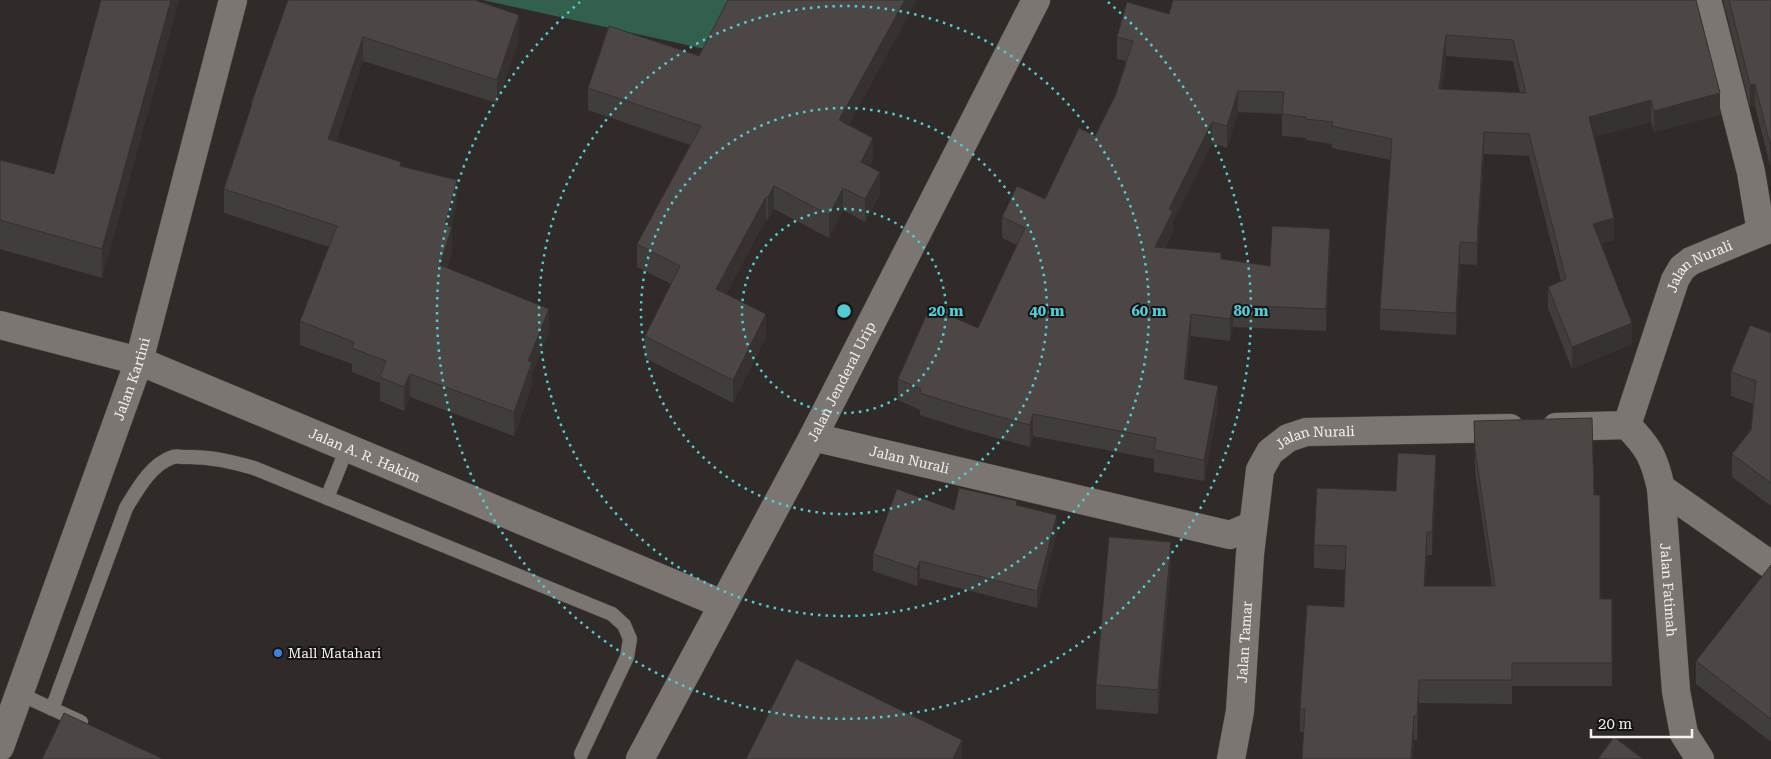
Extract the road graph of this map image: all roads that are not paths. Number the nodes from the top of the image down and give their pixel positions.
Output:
1 (233, 0) edge
2 (1036, 0) edge
3 (1707, 0) edge
4 (1766, 230) edge
5 (0, 325) edge
6 (139, 361) junction
7 (1627, 425) junction
8 (813, 436) junction
9 (347, 448) junction
10 (1661, 488) junction
11 (327, 498) junction
12 (1253, 525) junction
13 (1771, 565) edge
14 (722, 604) junction
15 (20, 694) junction
16 (52, 709) junction
17 (97, 730) edge
18 (0, 747) edge
19 (581, 754) dead end
20 (640, 759) edge
21 (1232, 759) edge
22 (1700, 759) edge

1 - 6 street, Jalan Kartini
2 - 8 street, Jalan Jenderal Urip
3 - 4 street
4 - 7 street, Jalan Nurali
5 - 6 street, Jalan A. R. Hakim
6 - 9 street, Jalan A. R. Hakim
6 - 15 street, Jalan Kartini
7 - 10 street, Jalan Fatimah
7 - 12 street, Jalan Nurali
8 - 12 street, Jalan Nurali
8 - 14 street, Jalan Jenderal Urip
9 - 11 lane
9 - 14 street, Jalan A. R. Hakim
10 - 13 street
10 - 22 street, Jalan Fatimah
11 - 16 lane
11 - 19 lane
12 - 21 street, Jalan Tamar
14 - 20 street, Jalan Jenderal Urip
15 - 16 lane
15 - 18 street, Jalan Kartini
16 - 17 lane

